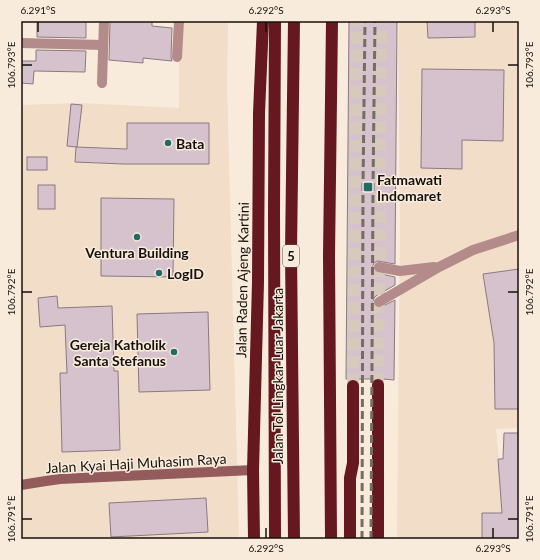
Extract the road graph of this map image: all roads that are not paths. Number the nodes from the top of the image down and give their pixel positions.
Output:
1 (104, 21) edge
2 (179, 21) edge
3 (263, 21) edge
4 (275, 21) edge
5 (294, 21) edge
6 (332, 21) edge
7 (21, 43) edge
8 (103, 45) junction
9 (177, 57) dead end
10 (102, 83) dead end
11 (519, 235) edge
12 (439, 267) junction
13 (378, 268) dead end
14 (378, 302) dead end
15 (378, 385) tunnel mouth
16 (351, 386) tunnel mouth
17 (253, 470) junction
18 (21, 485) edge
19 (254, 539) edge
20 (275, 539) edge
21 (294, 539) edge
22 (331, 539) edge
23 (350, 539) edge
24 (378, 539) edge

1 - 8 street
2 - 9 street
3 - 17 highway, Jalan Raden Ajeng Kartini
4 - 20 highway
5 - 21 highway, Jalan Tol Lingkar Luar Jakarta / 5
6 - 22 highway
7 - 8 street
8 - 10 street
11 - 12 street
12 - 13 street
12 - 14 street
15 - 24 highway
16 - 23 highway
17 - 18 street, Jalan Kyai Haji Muhasim Raya
17 - 19 highway, Jalan Raden Ajeng Kartini

